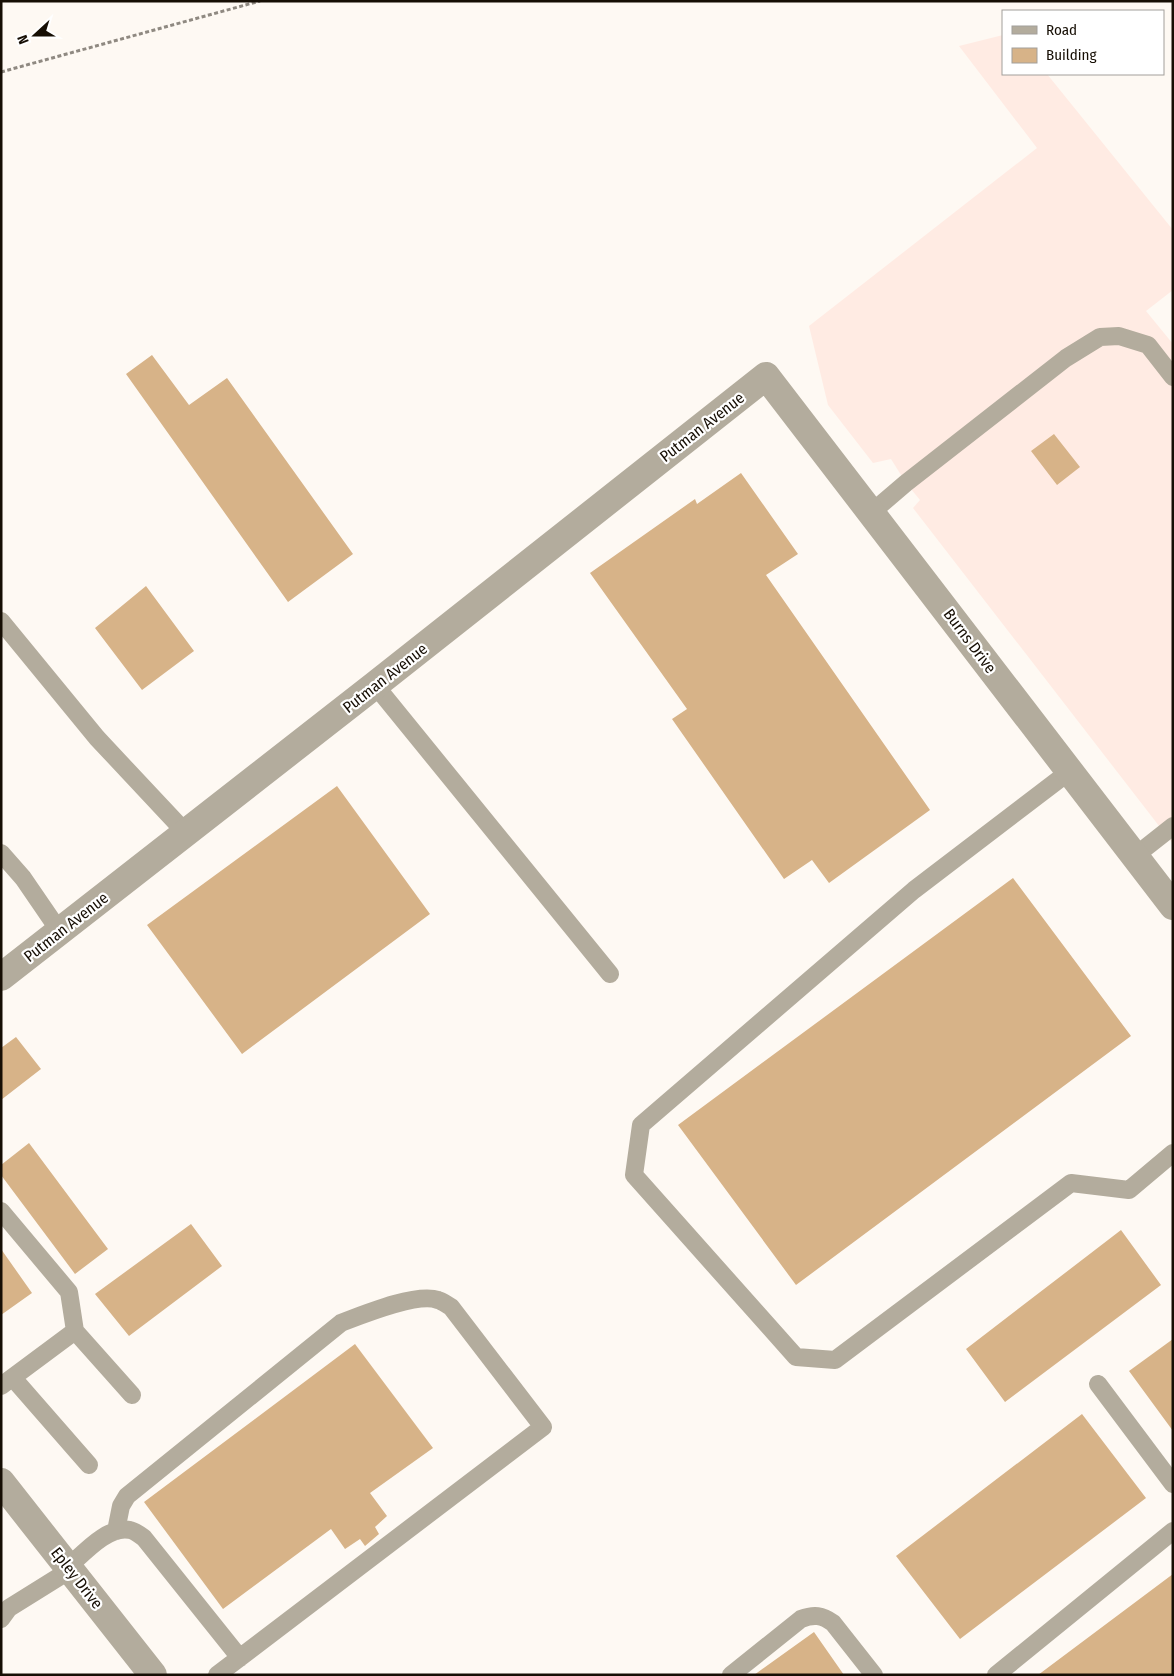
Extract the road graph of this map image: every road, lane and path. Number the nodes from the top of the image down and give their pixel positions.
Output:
1 (260, 1) edge
2 (1, 72) edge
3 (766, 376) joint
4 (1173, 377) edge
5 (872, 512) junction
6 (1, 621) edge
7 (375, 685) junction
8 (1070, 771) junction
9 (1173, 826) edge
10 (186, 833) junction
11 (1, 853) edge
12 (1135, 856) junction
13 (1173, 906) edge
14 (60, 932) junction
15 (610, 974) dead end
16 (1, 977) edge
17 (1173, 1153) edge
18 (1, 1211) edge
19 (75, 1331) junction
20 (7, 1382) edge
21 (1098, 1384) dead end
22 (132, 1395) dead end
23 (89, 1465) dead end
24 (1, 1482) edge
25 (1173, 1484) edge
26 (116, 1531) junction
27 (1173, 1531) edge
28 (69, 1569) junction
29 (1, 1619) edge
30 (240, 1658) junction
31 (153, 1675) edge
32 (217, 1675) edge
33 (731, 1675) edge
34 (874, 1675) edge
35 (996, 1675) edge

1 - 2 path
3 - 5 street, Burns Drive
3 - 7 street, Putman Avenue
4 - 5 lane
5 - 8 street, Burns Drive
6 - 10 lane
7 - 10 street, Putman Avenue
7 - 15 lane
8 - 12 street, Burns Drive
8 - 17 lane
9 - 12 lane
10 - 14 street, Putman Avenue
11 - 14 lane
12 - 13 street, Burns Drive
14 - 16 street, Putman Avenue
18 - 19 lane
19 - 20 lane
19 - 22 lane
20 - 23 lane
21 - 25 lane
24 - 28 street, Epley Drive
26 - 28 lane
26 - 30 lane
26 - 30 lane
27 - 35 lane
28 - 29 lane
28 - 31 street, Epley Drive
30 - 32 lane
33 - 34 lane

